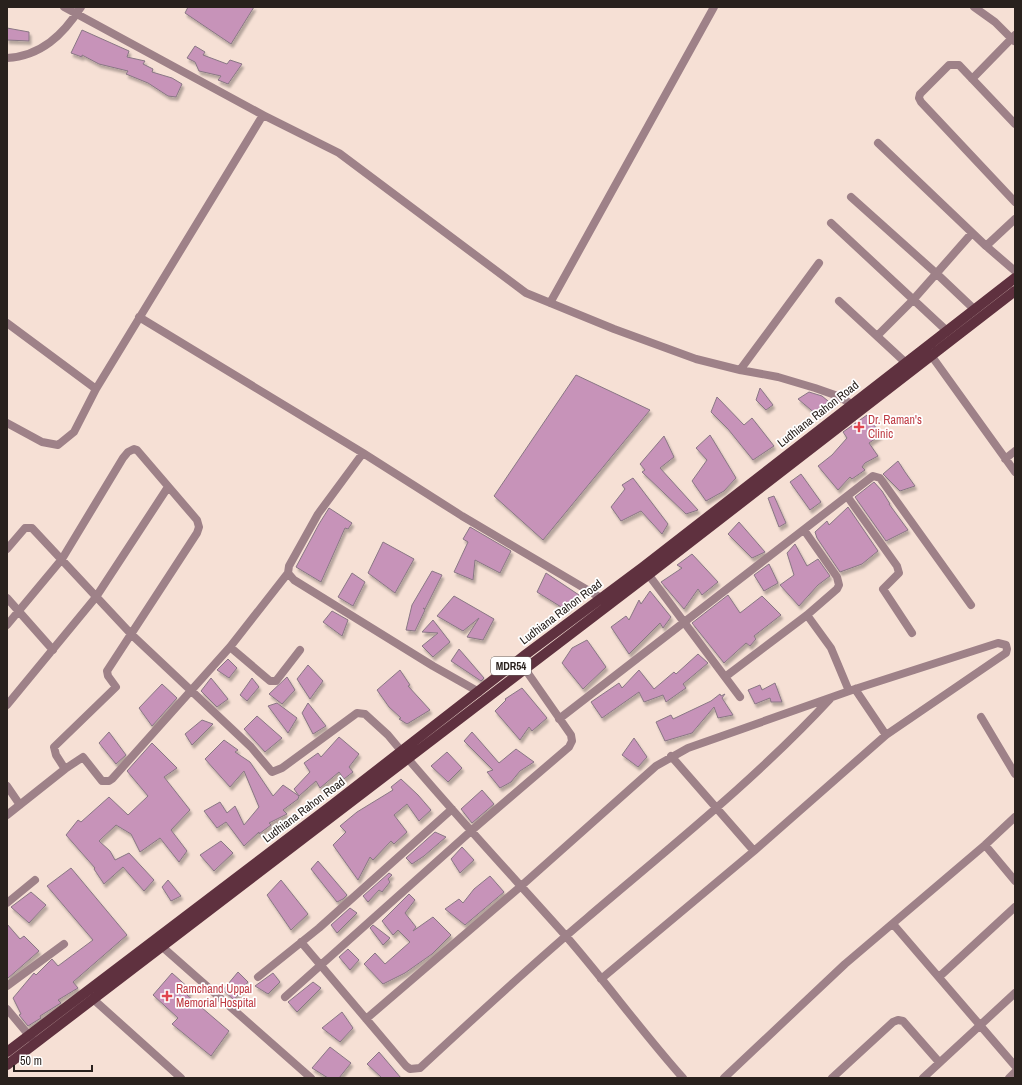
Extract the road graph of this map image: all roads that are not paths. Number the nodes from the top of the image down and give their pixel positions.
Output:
1 (64, 7) edge
2 (81, 7) edge
3 (714, 7) edge
4 (974, 7) edge
5 (76, 15) junction
6 (1014, 39) edge
7 (7, 58) edge
8 (972, 79) junction
9 (263, 115) junction
10 (1015, 124) edge
11 (878, 143) dead end
12 (850, 197) dead end
13 (1015, 202) edge
14 (1015, 219) edge
15 (831, 223) dead end
16 (972, 233) junction
17 (986, 246) junction
18 (819, 263) dead end
19 (1015, 271) edge
20 (937, 274) junction
21 (1015, 278) edge
22 (1015, 291) edge
23 (913, 300) junction
24 (839, 301) dead end
25 (550, 303) junction
26 (975, 310) junction
27 (139, 317) junction
28 (7, 323) edge
29 (947, 332) junction
30 (878, 335) junction
31 (928, 351) junction
32 (906, 363) junction
33 (740, 370) junction
34 (96, 388) junction
35 (852, 404) junction
36 (859, 412) junction
37 (7, 423) edge
38 (1015, 451) edge
39 (363, 453) junction
40 (1005, 459) junction
41 (1015, 472) edge
42 (168, 486) junction
43 (846, 496) junction
44 (804, 530) junction
45 (7, 549) edge
46 (62, 559) junction
47 (645, 571) junction
48 (288, 573) junction
49 (96, 597) junction
50 (7, 598) edge
51 (601, 598) junction
52 (971, 605) dead end
53 (19, 611) junction
54 (807, 615) junction
55 (684, 622) junction
56 (7, 625) edge
57 (912, 633) dead end
58 (132, 634) junction
59 (230, 647) junction
60 (53, 650) junction
61 (300, 650) dead end
62 (525, 669) junction
63 (725, 677) junction
64 (852, 690) junction
65 (191, 691) junction
66 (479, 692) junction
67 (740, 697) dead end
68 (830, 698) junction
69 (7, 705) edge
70 (981, 717) dead end
71 (559, 719) junction
72 (886, 735) junction
73 (404, 755) junction
74 (671, 756) junction
75 (65, 769) junction
76 (1015, 774) edge
77 (7, 786) edge
78 (20, 804) junction
79 (717, 807) junction
80 (452, 809) junction
81 (7, 815) edge
82 (1015, 816) edge
83 (471, 831) junction
84 (985, 845) junction
85 (754, 851) junction
86 (35, 880) dead end
87 (1015, 881) edge
88 (520, 887) junction
89 (7, 903) edge
90 (1015, 906) edge
91 (893, 924) junction
92 (565, 936) junction
93 (301, 942) junction
94 (64, 944) dead end
95 (158, 944) junction
96 (321, 966) junction
97 (258, 977) dead end
98 (939, 977) junction
99 (601, 979) junction
100 (7, 986) edge
101 (1015, 993) edge
102 (285, 997) dead end
103 (93, 999) junction
104 (7, 1009) edge
105 (366, 1019) junction
106 (979, 1026) junction
107 (33, 1039) junction
108 (7, 1052) edge
109 (939, 1062) junction
110 (7, 1065) edge
111 (1015, 1066) edge
112 (1015, 1072) edge
113 (181, 1078) edge
114 (311, 1078) edge
115 (683, 1078) edge
116 (724, 1078) edge
117 (832, 1078) edge
118 (923, 1078) edge
119 (1009, 1078) edge

1 - 5 street
2 - 5 street
3 - 25 street
4 - 6 street
5 - 7 street
5 - 9 street
6 - 8 street
8 - 10 street
8 - 13 street
9 - 25 street
9 - 27 street
11 - 16 street
12 - 20 street
14 - 17 street
15 - 23 street
16 - 17 street
16 - 20 street
17 - 19 street
18 - 33 street
20 - 23 street
20 - 26 street
21 - 26 main road, Ludhiana Rahon Road / MDR54
22 - 31 main road, Ludhiana Rahon Road / MDR54
23 - 29 street
23 - 30 street
24 - 30 street
25 - 33 street
26 - 29 main road, Ludhiana Rahon Road / MDR54
27 - 34 street
27 - 39 street
28 - 34 street
29 - 31 main road, Ludhiana Rahon Road / MDR54
30 - 32 street
31 - 32 main road, Ludhiana Rahon Road / MDR54
31 - 36 main road, Ludhiana Rahon Road / MDR54
31 - 40 street
32 - 35 main road, Ludhiana Rahon Road / MDR54
33 - 35 street
34 - 37 street
35 - 36 street
35 - 47 main road, Ludhiana Rahon Road / MDR54
36 - 47 main road, Ludhiana Rahon Road / MDR54
38 - 40 street
39 - 48 street
39 - 51 street
40 - 41 street
42 - 46 street
42 - 49 street
42 - 58 street
43 - 44 street
43 - 52 street
43 - 57 street
44 - 54 street
44 - 55 street
45 - 46 street
46 - 49 street
46 - 53 street
47 - 51 main road, Ludhiana Rahon Road / MDR54
47 - 55 street
47 - 62 main road, Ludhiana Rahon Road / MDR54
48 - 59 street
48 - 66 street
49 - 58 street
49 - 60 street
50 - 53 street
51 - 66 main road, Ludhiana Rahon Road / MDR54
53 - 56 street
53 - 60 street
54 - 63 street
54 - 64 street
55 - 63 street
55 - 71 street
58 - 65 street
58 - 75 street
59 - 61 street
59 - 65 street
60 - 69 street
62 - 71 street
62 - 73 main road, Ludhiana Rahon Road / MDR54
63 - 67 street
64 - 68 street
64 - 72 street
64 - 72 street
65 - 73 street
65 - 75 street
66 - 73 main road, Ludhiana Rahon Road / MDR54
68 - 74 street
68 - 79 street
70 - 76 street
71 - 83 street
72 - 85 street
73 - 80 street
73 - 95 main road, Ludhiana Rahon Road / MDR54
74 - 79 street
74 - 88 street
75 - 78 street
77 - 78 street
78 - 81 street
79 - 85 street
79 - 92 street
80 - 83 street
80 - 93 street
82 - 84 street
83 - 88 street
83 - 96 street
84 - 87 street
84 - 91 street
85 - 99 street
86 - 89 street
88 - 92 street
88 - 105 street
90 - 98 street
91 - 98 street
91 - 116 street
92 - 99 street
92 - 105 street
93 - 96 street
93 - 97 street
94 - 100 street
95 - 103 main road, Ludhiana Rahon Road / MDR54
95 - 107 main road, Ludhiana Rahon Road / MDR54
95 - 114 street
96 - 102 street
96 - 105 street
98 - 106 street
99 - 115 street
101 - 106 street
103 - 107 main road, Ludhiana Rahon Road / MDR54
103 - 113 street
104 - 107 street
106 - 109 street
106 - 111 street
107 - 108 main road, Ludhiana Rahon Road / MDR54
107 - 110 main road, Ludhiana Rahon Road / MDR54
109 - 117 street
109 - 118 street
112 - 119 street

